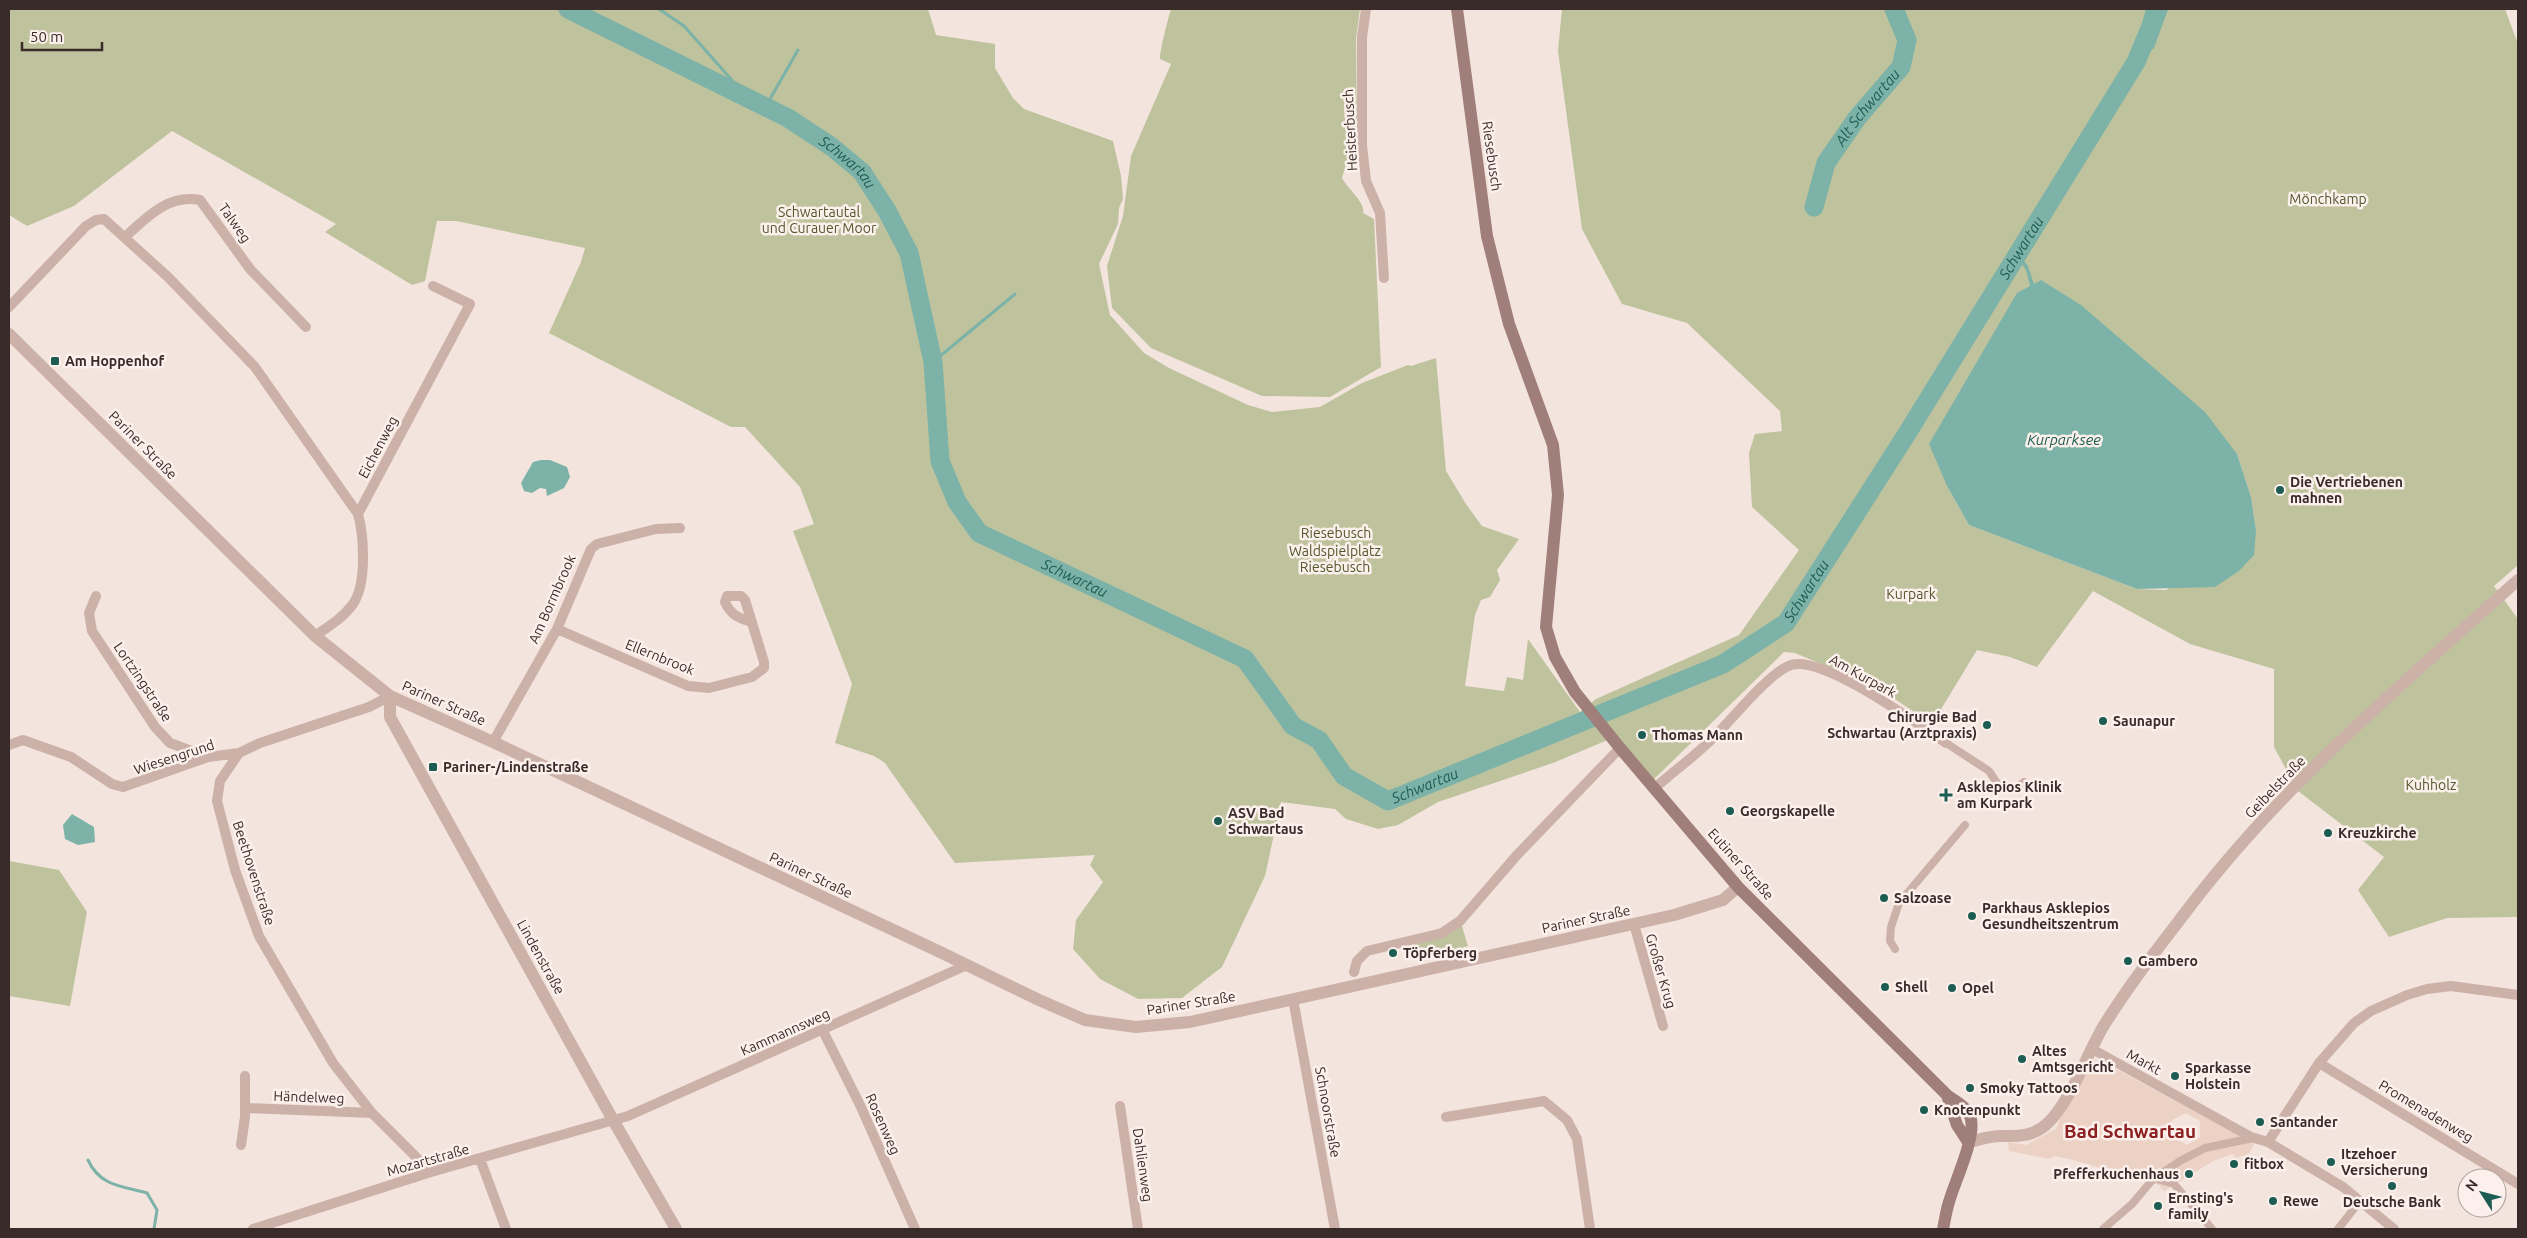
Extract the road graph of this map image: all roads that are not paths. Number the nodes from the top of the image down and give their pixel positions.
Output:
1 (1366, 9) edge
2 (1457, 9) edge
3 (125, 237) junction
4 (1384, 278) dead end
5 (433, 286) dead end
6 (9, 307) edge
7 (306, 327) dead end
8 (9, 334) edge
9 (358, 514) junction
10 (680, 528) dead end
11 (2518, 580) edge
12 (96, 596) dead end
13 (752, 622) dead end
14 (1546, 627) joint
15 (557, 630) junction
16 (315, 636) junction
17 (390, 696) junction
18 (493, 742) junction
19 (1946, 743) joint
20 (9, 745) edge
21 (1620, 748) junction
22 (240, 753) junction
23 (208, 757) junction
24 (2024, 782) dead end
25 (1655, 788) junction
26 (1965, 825) dead end
27 (1738, 887) junction
28 (1634, 924) junction
29 (1894, 949) dead end
30 (967, 965) junction
31 (1354, 972) dead end
32 (2518, 995) edge
33 (1293, 999) junction
34 (1662, 1026) dead end
35 (823, 1031) junction
36 (2092, 1049) junction
37 (2319, 1063) junction
38 (245, 1076) dead end
39 (1120, 1106) dead end
40 (245, 1108) junction
41 (372, 1113) junction
42 (1446, 1117) dead end
43 (613, 1120) junction
44 (2253, 1138) junction
45 (1968, 1142) junction
46 (2268, 1142) junction
47 (241, 1145) dead end
48 (480, 1159) junction
49 (431, 1172) junction
50 (2154, 1178) junction
51 (2518, 1184) edge
52 (2360, 1201) junction
53 (256, 1229) edge
54 (506, 1229) edge
55 (676, 1229) edge
56 (915, 1229) edge
57 (1138, 1229) edge
58 (1335, 1229) edge
59 (1590, 1229) edge
60 (1943, 1229) edge
61 (2103, 1229) edge
62 (2212, 1229) edge
63 (2338, 1229) edge
64 (2394, 1229) edge

1 - 4 street, Heisterbusch
2 - 14 main road, Riesebusch
3 - 6 street
3 - 7 street, Talweg
3 - 9 street
5 - 9 street, Eichenweg
8 - 16 street, Pariner Straße
9 - 16 street
10 - 15 street, Am Bormbrook
11 - 36 street, Geibelstraße
12 - 23 street, Lortzingstraße
13 - 15 street, Ellernbrook
14 - 21 main road, Eutiner Straße
15 - 18 street, Am Bormbrook
16 - 17 street, Pariner Straße
17 - 18 street, Pariner Straße
17 - 22 street, Beethovenstraße
17 - 43 street, Lindenstraße
18 - 30 street, Pariner Straße
19 - 24 street
19 - 25 street, Am Kurpark
20 - 23 street, Wiesengrund
21 - 25 main road, Eutiner Straße
21 - 31 street
22 - 23 street, Wiesengrund
22 - 41 street, Beethovenstraße
25 - 27 main road, Eutiner Straße
26 - 29 street
27 - 28 street, Pariner Straße
27 - 45 main road, Eutiner Straße
28 - 33 street, Pariner Straße
28 - 34 street, Großer Krug
30 - 33 street, Pariner Straße
30 - 35 street, Kammannsweg
32 - 37 street
33 - 58 street, Schnoorstraße
35 - 43 street, Kammannsweg
35 - 56 street, Rosenweg
36 - 44 street, Markt
36 - 45 street
37 - 46 street
37 - 51 street, Promenadenweg
38 - 40 street
39 - 57 street, Dahlienweg
40 - 41 street, Händelweg
40 - 47 street
41 - 49 street, Beethovenstraße
42 - 59 street
43 - 48 street, Mozartstraße
43 - 55 street, Lindenstraße
44 - 46 street, Markt
44 - 50 street, Markt
45 - 60 main road
46 - 52 street, Markt
48 - 49 street, Mozartstraße
48 - 54 street
49 - 53 street, Mozartstraße
50 - 61 street, Markt
50 - 62 street
52 - 63 street
52 - 64 street, Markt

